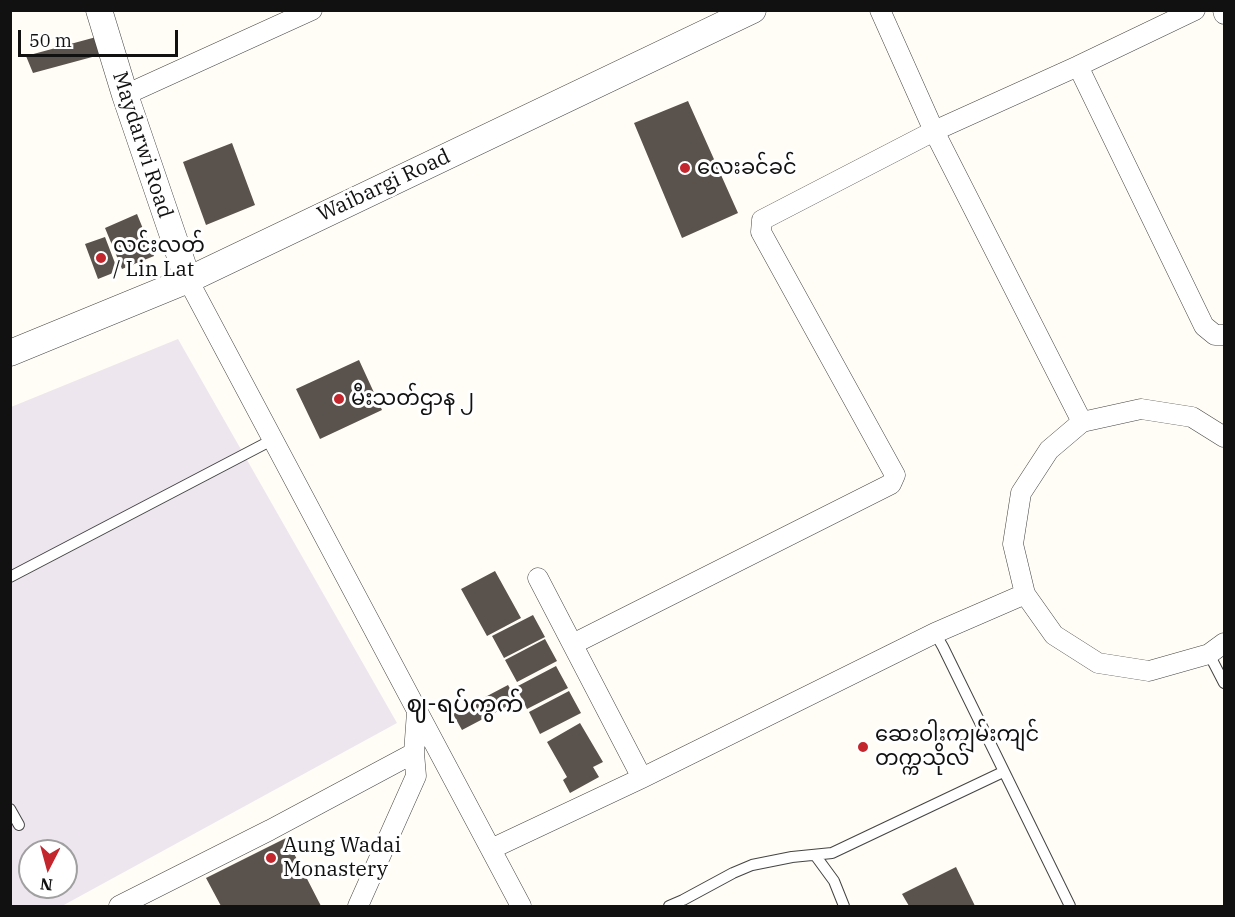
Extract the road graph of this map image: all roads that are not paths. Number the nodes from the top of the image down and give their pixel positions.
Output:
1 (99, 10) edge
2 (753, 10) edge
3 (880, 10) edge
4 (1195, 10) edge
5 (302, 13) edge
6 (1078, 66) junction
7 (124, 95) junction
8 (934, 131) junction
9 (188, 280) junction
10 (1224, 335) edge
11 (10, 352) edge
12 (1082, 422) junction
13 (1224, 438) edge
14 (272, 440) junction
15 (10, 577) edge
16 (538, 578) dead end
17 (1024, 594) junction
18 (935, 633) junction
19 (573, 644) junction
20 (1217, 649) edge
21 (1224, 683) edge
22 (417, 712) junction
23 (414, 753) junction
24 (1003, 772) junction
25 (642, 778) junction
26 (10, 809) edge
27 (19, 825) dead end
28 (491, 849) junction
29 (815, 855) junction
30 (119, 906) edge
31 (357, 906) edge
32 (521, 906) edge
33 (669, 906) edge
34 (844, 906) edge
35 (1070, 906) edge

1 - 7 street, Maydarwi Road
2 - 9 street, Waibargi Road
3 - 8 street
4 - 6 street
5 - 7 street
6 - 8 street
6 - 10 street
7 - 9 street, Maydarwi Road
8 - 12 street
8 - 19 street
9 - 11 street, Waibargi Road
9 - 14 street
12 - 13 street
12 - 17 street
14 - 15 lane
14 - 22 street
16 - 19 street
17 - 18 street
17 - 20 street
18 - 24 lane
18 - 25 street
19 - 25 street
20 - 21 lane
22 - 23 street
22 - 28 street
23 - 30 street
23 - 31 street
24 - 29 lane
24 - 35 lane
25 - 28 street
26 - 27 lane
28 - 32 street
29 - 33 lane
29 - 34 lane

